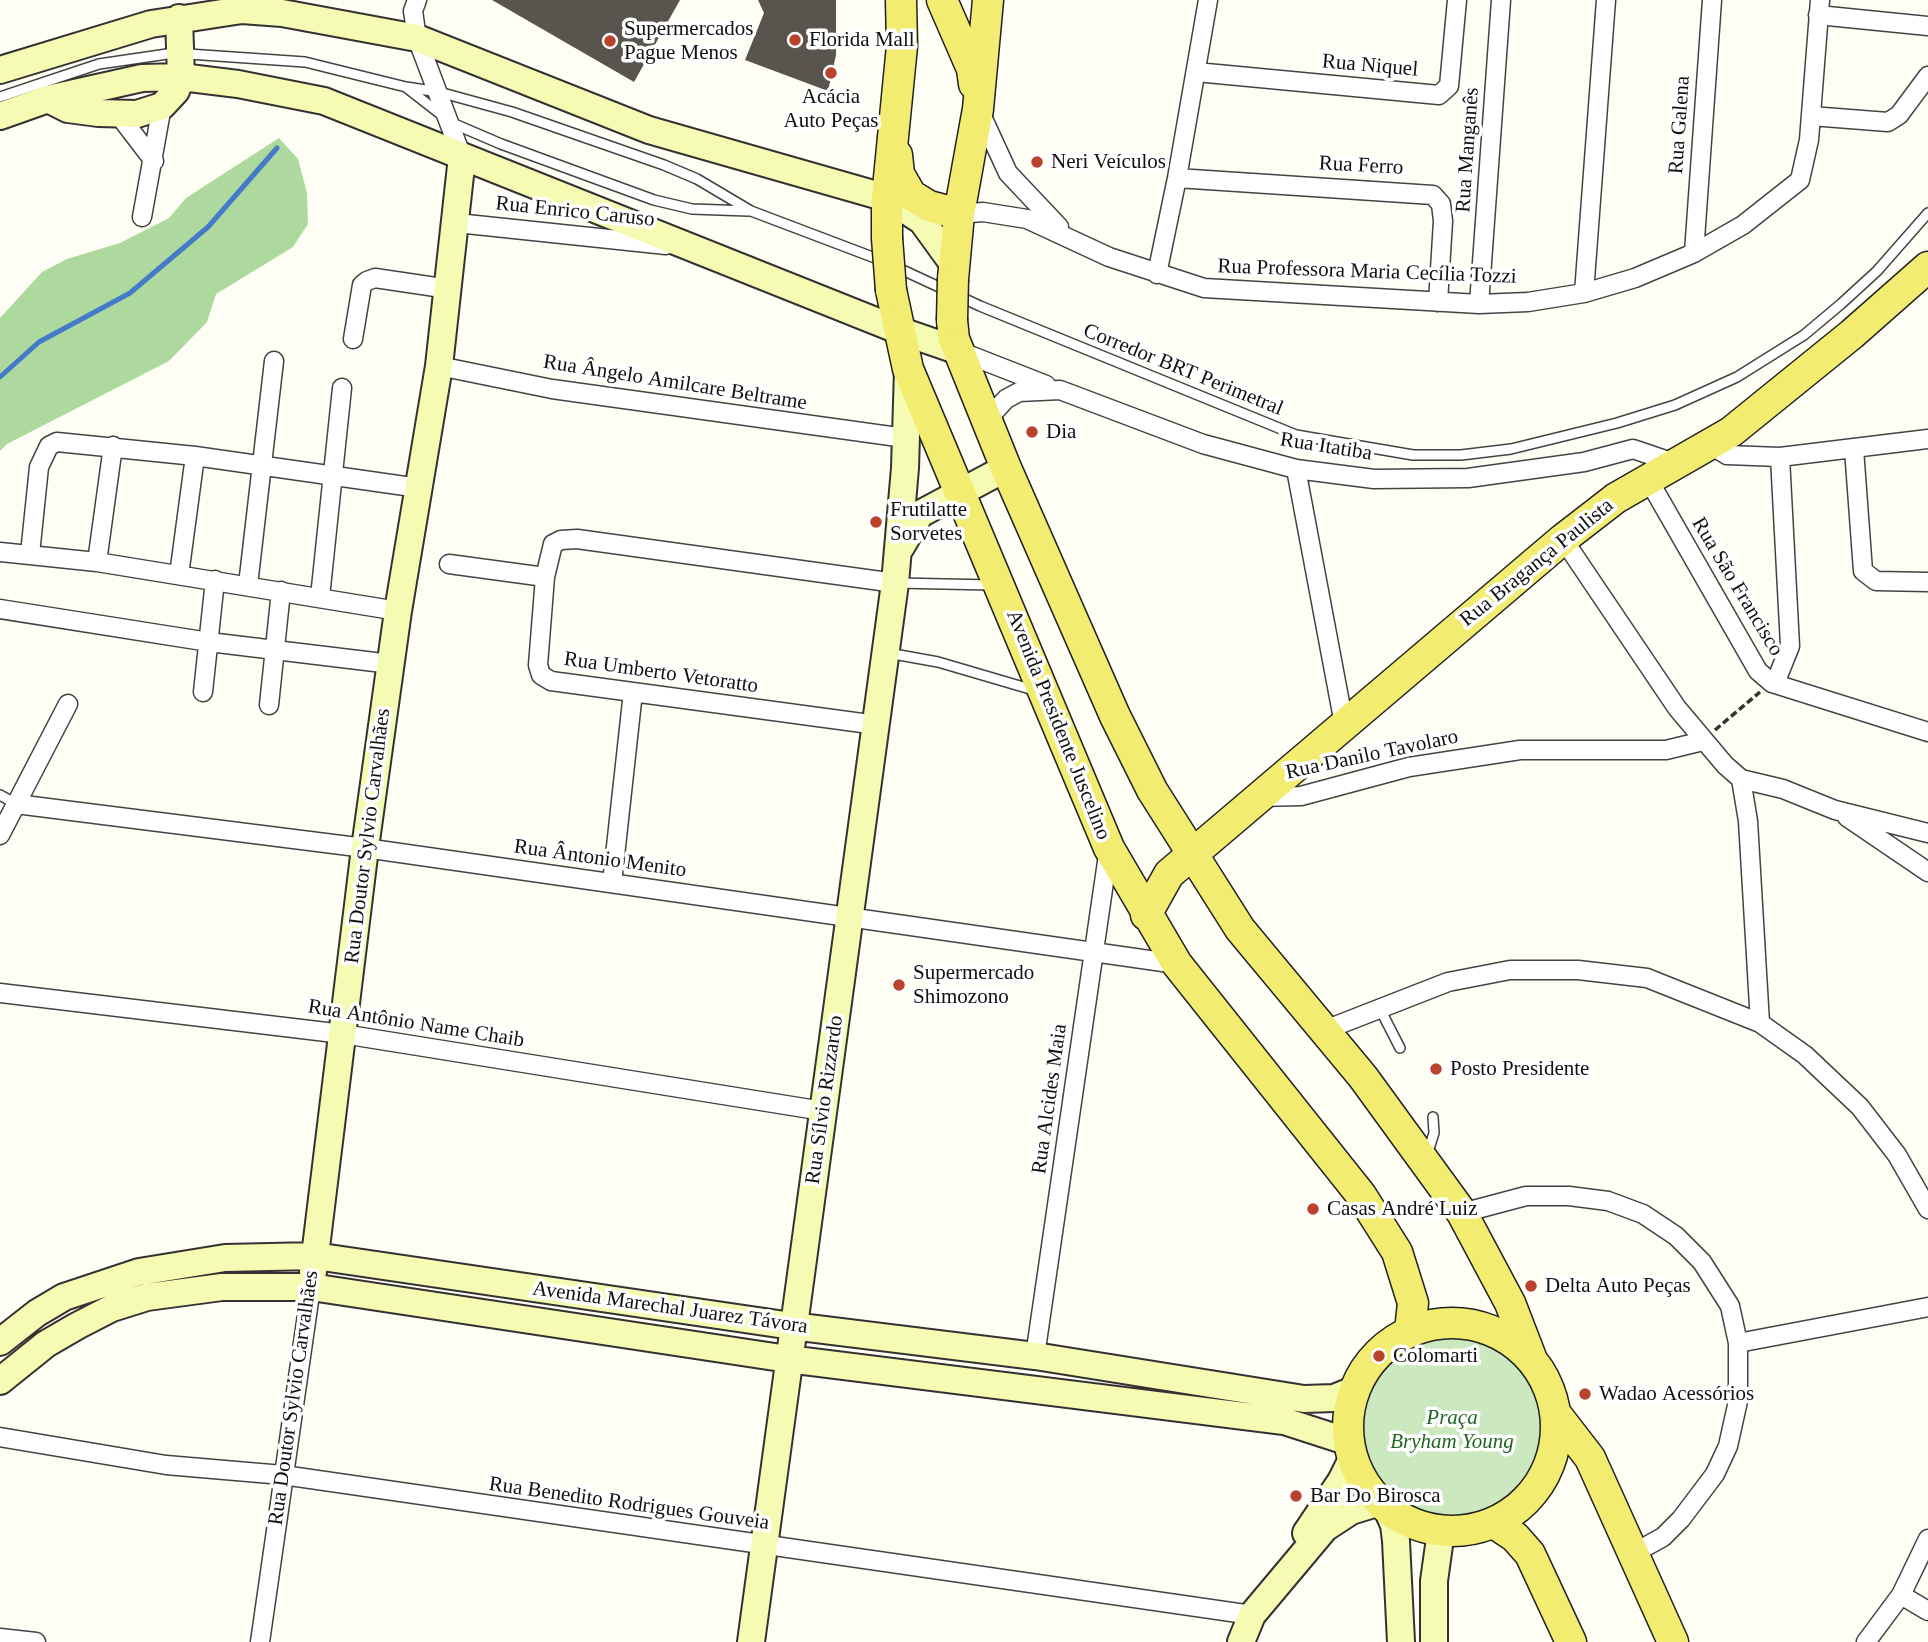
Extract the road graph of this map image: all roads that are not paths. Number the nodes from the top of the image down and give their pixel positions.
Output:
1 (417, 0) edge
2 (942, 0) edge
3 (988, 0) edge
4 (1208, 0) edge
5 (1457, 0) edge
6 (1501, 0) edge
7 (1606, 0) edge
8 (1712, 0) edge
9 (214, 7) edge
10 (1819, 7) edge
11 (910, 17) edge
12 (179, 18) junction
13 (1928, 26) edge
14 (417, 38) junction
15 (181, 66) junction
16 (972, 69) junction
17 (0, 70) edge
18 (1196, 72) junction
19 (1928, 76) edge
20 (406, 87) junction
21 (439, 92) junction
22 (0, 97) edge
23 (48, 99) junction
24 (162, 106) junction
25 (978, 109) junction
26 (118, 114) junction
27 (0, 116) edge
28 (1811, 116) junction
29 (452, 123) junction
30 (895, 127) junction
31 (462, 157) junction
32 (154, 162) junction
33 (1177, 178) junction
34 (887, 198) junction
35 (962, 200) junction
36 (751, 211) junction
37 (1928, 214) edge
38 (142, 217) dead end
39 (457, 223) junction
40 (1066, 234) junction
41 (689, 247) junction
42 (1694, 253) junction
43 (1928, 256) edge
44 (1928, 267) edge
45 (954, 272) junction
46 (1157, 274) junction
47 (449, 289) junction
48 (1899, 292) junction
49 (1584, 293) junction
50 (1438, 302) junction
51 (1479, 304) junction
52 (898, 330) junction
53 (353, 339) dead end
54 (959, 351) junction
55 (274, 361) dead end
56 (439, 366) junction
57 (908, 369) junction
58 (342, 388) dead end
59 (1060, 390) junction
60 (986, 421) junction
61 (1721, 439) junction
62 (1928, 439) edge
63 (113, 446) junction
64 (905, 448) junction
65 (1854, 449) junction
66 (195, 456) junction
67 (1780, 457) junction
68 (1677, 464) junction
69 (260, 466) junction
70 (1006, 468) junction
71 (1296, 469) junction
72 (332, 475) junction
73 (1648, 479) junction
74 (419, 488) junction
75 (957, 494) junction
76 (1563, 539) junction
77 (0, 552) edge
78 (30, 554) junction
79 (97, 562) junction
80 (449, 564) dead end
81 (895, 570) junction
82 (179, 575) junction
83 (545, 577) junction
84 (215, 580) junction
85 (1928, 582) edge
86 (248, 585) junction
87 (1000, 586) junction
88 (281, 591) junction
89 (320, 597) junction
90 (0, 610) edge
91 (398, 611) junction
92 (209, 642) junction
93 (275, 651) junction
94 (886, 653) junction
95 (391, 664) junction
96 (1772, 683) junction
97 (203, 692) dead end
98 (633, 692) junction
99 (1045, 694) junction
100 (68, 704) dead end
101 (270, 705) dead end
102 (1344, 724) junction
103 (877, 725) junction
104 (1928, 732) edge
105 (1703, 741) junction
106 (1741, 779) junction
107 (0, 795) edge
108 (1258, 797) junction
109 (16, 804) junction
110 (1836, 810) junction
111 (1928, 833) edge
112 (0, 835) edge
113 (365, 848) junction
114 (1109, 848) junction
115 (1191, 855) junction
116 (1928, 872) edge
117 (612, 883) junction
118 (1146, 915) junction
119 (851, 918) junction
120 (1095, 950) junction
121 (1177, 964) junction
122 (0, 993) edge
123 (1378, 1007) junction
124 (1760, 1023) junction
125 (1325, 1030) junction
126 (343, 1034) junction
127 (1399, 1048) dead end
128 (823, 1111) junction
129 (1433, 1117) dead end
130 (1425, 1160) junction
131 (1928, 1209) edge
132 (1462, 1213) junction
133 (315, 1256) junction
134 (310, 1287) junction
135 (1928, 1307) edge
136 (792, 1326) junction
137 (1410, 1331) junction
138 (0, 1342) edge
139 (1738, 1343) junction
140 (1035, 1356) junction
141 (788, 1359) junction
142 (1532, 1360) junction
143 (0, 1381) edge
144 (1354, 1390) junction
145 (1556, 1414) junction
146 (0, 1437) edge
147 (1351, 1450) junction
148 (283, 1475) junction
149 (1383, 1504) junction
150 (1494, 1523) junction
151 (1441, 1531) junction
152 (1928, 1539) edge
153 (764, 1546) junction
154 (1634, 1553) junction
155 (1901, 1595) junction
156 (1258, 1608) junction
157 (1928, 1611) edge
158 (0, 1638) edge
159 (36, 1642) edge
160 (260, 1642) edge
161 (751, 1642) edge
162 (1241, 1642) edge
163 (1401, 1642) edge
164 (1434, 1642) edge
165 (1571, 1642) edge
166 (1672, 1642) edge
167 (1866, 1642) edge

1 - 14 street
2 - 16 main road
3 - 25 main road
4 - 18 street
5 - 18 street, Rua Niquel
6 - 51 street, Rua Manganês
7 - 49 street
8 - 42 street, Rua Galena
9 - 12 street
9 - 14 street
10 - 13 street
10 - 28 street, Rua Professora Maria Cecília Tozzi
11 - 16 main road
11 - 30 main road, Avenida Presidente Juscelino
12 - 15 street
12 - 17 street
14 - 21 street, Rua Doutor Sylvio Carvalhães
14 - 34 street
15 - 20 lane, Corredor BRT Perimetral
15 - 22 lane, Corredor BRT Perimetral
15 - 23 street
15 - 24 street
15 - 31 street
16 - 25 main road
18 - 33 street
19 - 28 street
20 - 21 lane, Corredor BRT Perimetral
20 - 29 lane, Corredor BRT Perimetral
21 - 29 street, Rua Doutor Sylvio Carvalhães
21 - 36 lane, Corredor BRT Perimetral
23 - 26 street
23 - 27 street
24 - 26 street
24 - 32 street
25 - 35 main road
25 - 40 street, Rua Professora Maria Cecília Tozzi
26 - 32 street
28 - 42 street, Rua Professora Maria Cecília Tozzi
29 - 31 street, Rua Doutor Sylvio Carvalhães
29 - 36 lane, Corredor BRT Perimetral
30 - 34 main road, Avenida Presidente Juscelino
30 - 35 main road
31 - 39 street, Rua Doutor Sylvio Carvalhães
31 - 41 street
32 - 38 street
33 - 46 street
33 - 50 street, Rua Ferro
34 - 45 street
34 - 52 main road, Avenida Presidente Juscelino, bridge
35 - 40 street, Rua Professora Maria Cecília Tozzi
35 - 45 main road
36 - 37 lane, Corredor BRT Perimetral
39 - 41 street, Rua Enrico Caruso
39 - 47 street, Rua Doutor Sylvio Carvalhães
40 - 46 street, Rua Professora Maria Cecília Tozzi
41 - 52 street
42 - 49 street, Rua Professora Maria Cecília Tozzi
43 - 48 main road, Rua Bragança Paulista
44 - 48 main road, Rua Bragança Paulista
45 - 54 main road, bridge
46 - 50 street, Rua Professora Maria Cecília Tozzi
47 - 53 street
47 - 56 street, Rua Doutor Sylvio Carvalhães
48 - 61 main road, Rua Bragança Paulista
49 - 51 street, Rua Professora Maria Cecília Tozzi
50 - 51 street, Rua Professora Maria Cecília Tozzi
52 - 54 street
52 - 57 main road, Avenida Presidente Juscelino
54 - 59 street
54 - 60 main road
55 - 69 street
56 - 64 street, Rua Ângelo Amilcare Beltrame
56 - 74 street, Rua Doutor Sylvio Carvalhães
57 - 64 street, Rua Sílvio Rizzardo
57 - 75 main road, Avenida Presidente Juscelino
58 - 72 street
59 - 60 street, Rua Itatiba
59 - 71 street, Rua Itatiba
60 - 70 main road
61 - 67 street
61 - 68 main road, Rua Bragança Paulista
62 - 65 street
63 - 66 street
63 - 78 street
63 - 79 street
64 - 75 street
64 - 81 street, Rua Sílvio Rizzardo
65 - 67 street
65 - 85 street
66 - 69 street
66 - 82 street
67 - 96 street
68 - 71 street, Rua Itatiba
68 - 73 main road, Rua Bragança Paulista
69 - 72 street
69 - 86 street
70 - 75 street, Rua Sílvio Rizzardo
70 - 115 main road
71 - 102 street
72 - 74 street
72 - 89 street
73 - 76 main road, Rua Bragança Paulista
73 - 96 street, Rua São Francisco
74 - 91 street, Rua Doutor Sylvio Carvalhães
75 - 81 street, Rua Sílvio Rizzardo
75 - 87 main road, Avenida Presidente Juscelino
76 - 102 main road, Rua Bragança Paulista
76 - 105 street
77 - 78 street
78 - 79 street
79 - 82 street
80 - 83 street
81 - 83 street, Rua Umberto Vetoratto
81 - 87 lane
81 - 94 street, Rua Sílvio Rizzardo
82 - 84 street
83 - 98 street, Rua Umberto Vetoratto
84 - 86 street
84 - 92 street
86 - 88 street
87 - 99 main road, Avenida Presidente Juscelino
88 - 89 street
88 - 93 street
89 - 91 street
90 - 92 street
91 - 95 street, Rua Doutor Sylvio Carvalhães
92 - 93 street
92 - 97 street
93 - 95 street
93 - 101 street
94 - 99 lane
94 - 103 street, Rua Sílvio Rizzardo
95 - 113 street, Rua Doutor Sylvio Carvalhães
96 - 104 street, Rua São Francisco
98 - 103 street, Rua Umberto Vetoratto
98 - 117 street
99 - 114 main road, Avenida Presidente Juscelino
100 - 109 street
102 - 108 main road, Rua Bragança Paulista
103 - 119 street, Rua Sílvio Rizzardo
105 - 106 street
105 - 108 street, Rua Danilo Tavolaro
106 - 110 street
106 - 124 street
107 - 109 lane
108 - 115 main road, Rua Bragança Paulista
109 - 112 street
109 - 113 street, Rua Ântonio Menito
110 - 111 street
110 - 116 street
113 - 117 street, Rua Ântonio Menito
113 - 126 street, Rua Doutor Sylvio Carvalhães
114 - 118 main road, Avenida Presidente Juscelino
114 - 120 street, Rua Alcides Maia
115 - 118 main road, Rua Bragança Paulista
115 - 125 main road
117 - 119 street, Rua Ântonio Menito
118 - 121 main road, Avenida Presidente Juscelino
119 - 120 street, Rua Ântonio Menito
119 - 128 street, Rua Sílvio Rizzardo
120 - 121 street, Rua Ântonio Menito
120 - 140 street, Rua Alcides Maia
121 - 137 main road, Avenida Presidente Juscelino
122 - 126 street, Rua Antônio Name Chaib
123 - 124 street
123 - 125 street
123 - 127 lane
124 - 131 street
125 - 130 main road
126 - 128 street, Rua Antônio Name Chaib
126 - 133 street, Rua Doutor Sylvio Carvalhães
128 - 136 street, Rua Sílvio Rizzardo
129 - 130 lane
130 - 132 main road
132 - 139 street
132 - 142 main road
133 - 134 street, Rua Doutor Sylvio Carvalhães
133 - 136 street, Avenida Marechal Juarez Távora
133 - 138 street, Avenida Marechal Juarez Távora
134 - 141 street, Avenida Marechal Juarez Távora
134 - 143 street, Avenida Marechal Juarez Távora
134 - 148 street, Rua Doutor Sylvio Carvalhães
135 - 139 street
136 - 140 street, Avenida Marechal Juarez Távora
136 - 141 street, Rua Sílvio Rizzardo
137 - 142 main road
137 - 144 main road
139 - 154 street
140 - 144 street, Avenida Marechal Juarez Távora
141 - 147 street, Avenida Marechal Juarez Távora
141 - 153 street, Rua Sílvio Rizzardo
142 - 145 main road
144 - 147 main road
145 - 150 main road
145 - 154 main road
146 - 148 street, Rua Benedito Rodrigues Gouveia
147 - 149 main road
147 - 156 street
148 - 153 street, Rua Benedito Rodrigues Gouveia
148 - 160 street, Rua Doutor Sylvio Carvalhães
149 - 151 main road
149 - 156 street
149 - 163 street
150 - 151 main road
150 - 165 main road
151 - 164 street
152 - 155 street
153 - 156 street, Rua Benedito Rodrigues Gouveia
153 - 161 street, Rua Sílvio Rizzardo
154 - 166 main road
155 - 157 street
155 - 167 street
156 - 162 street
158 - 159 street

